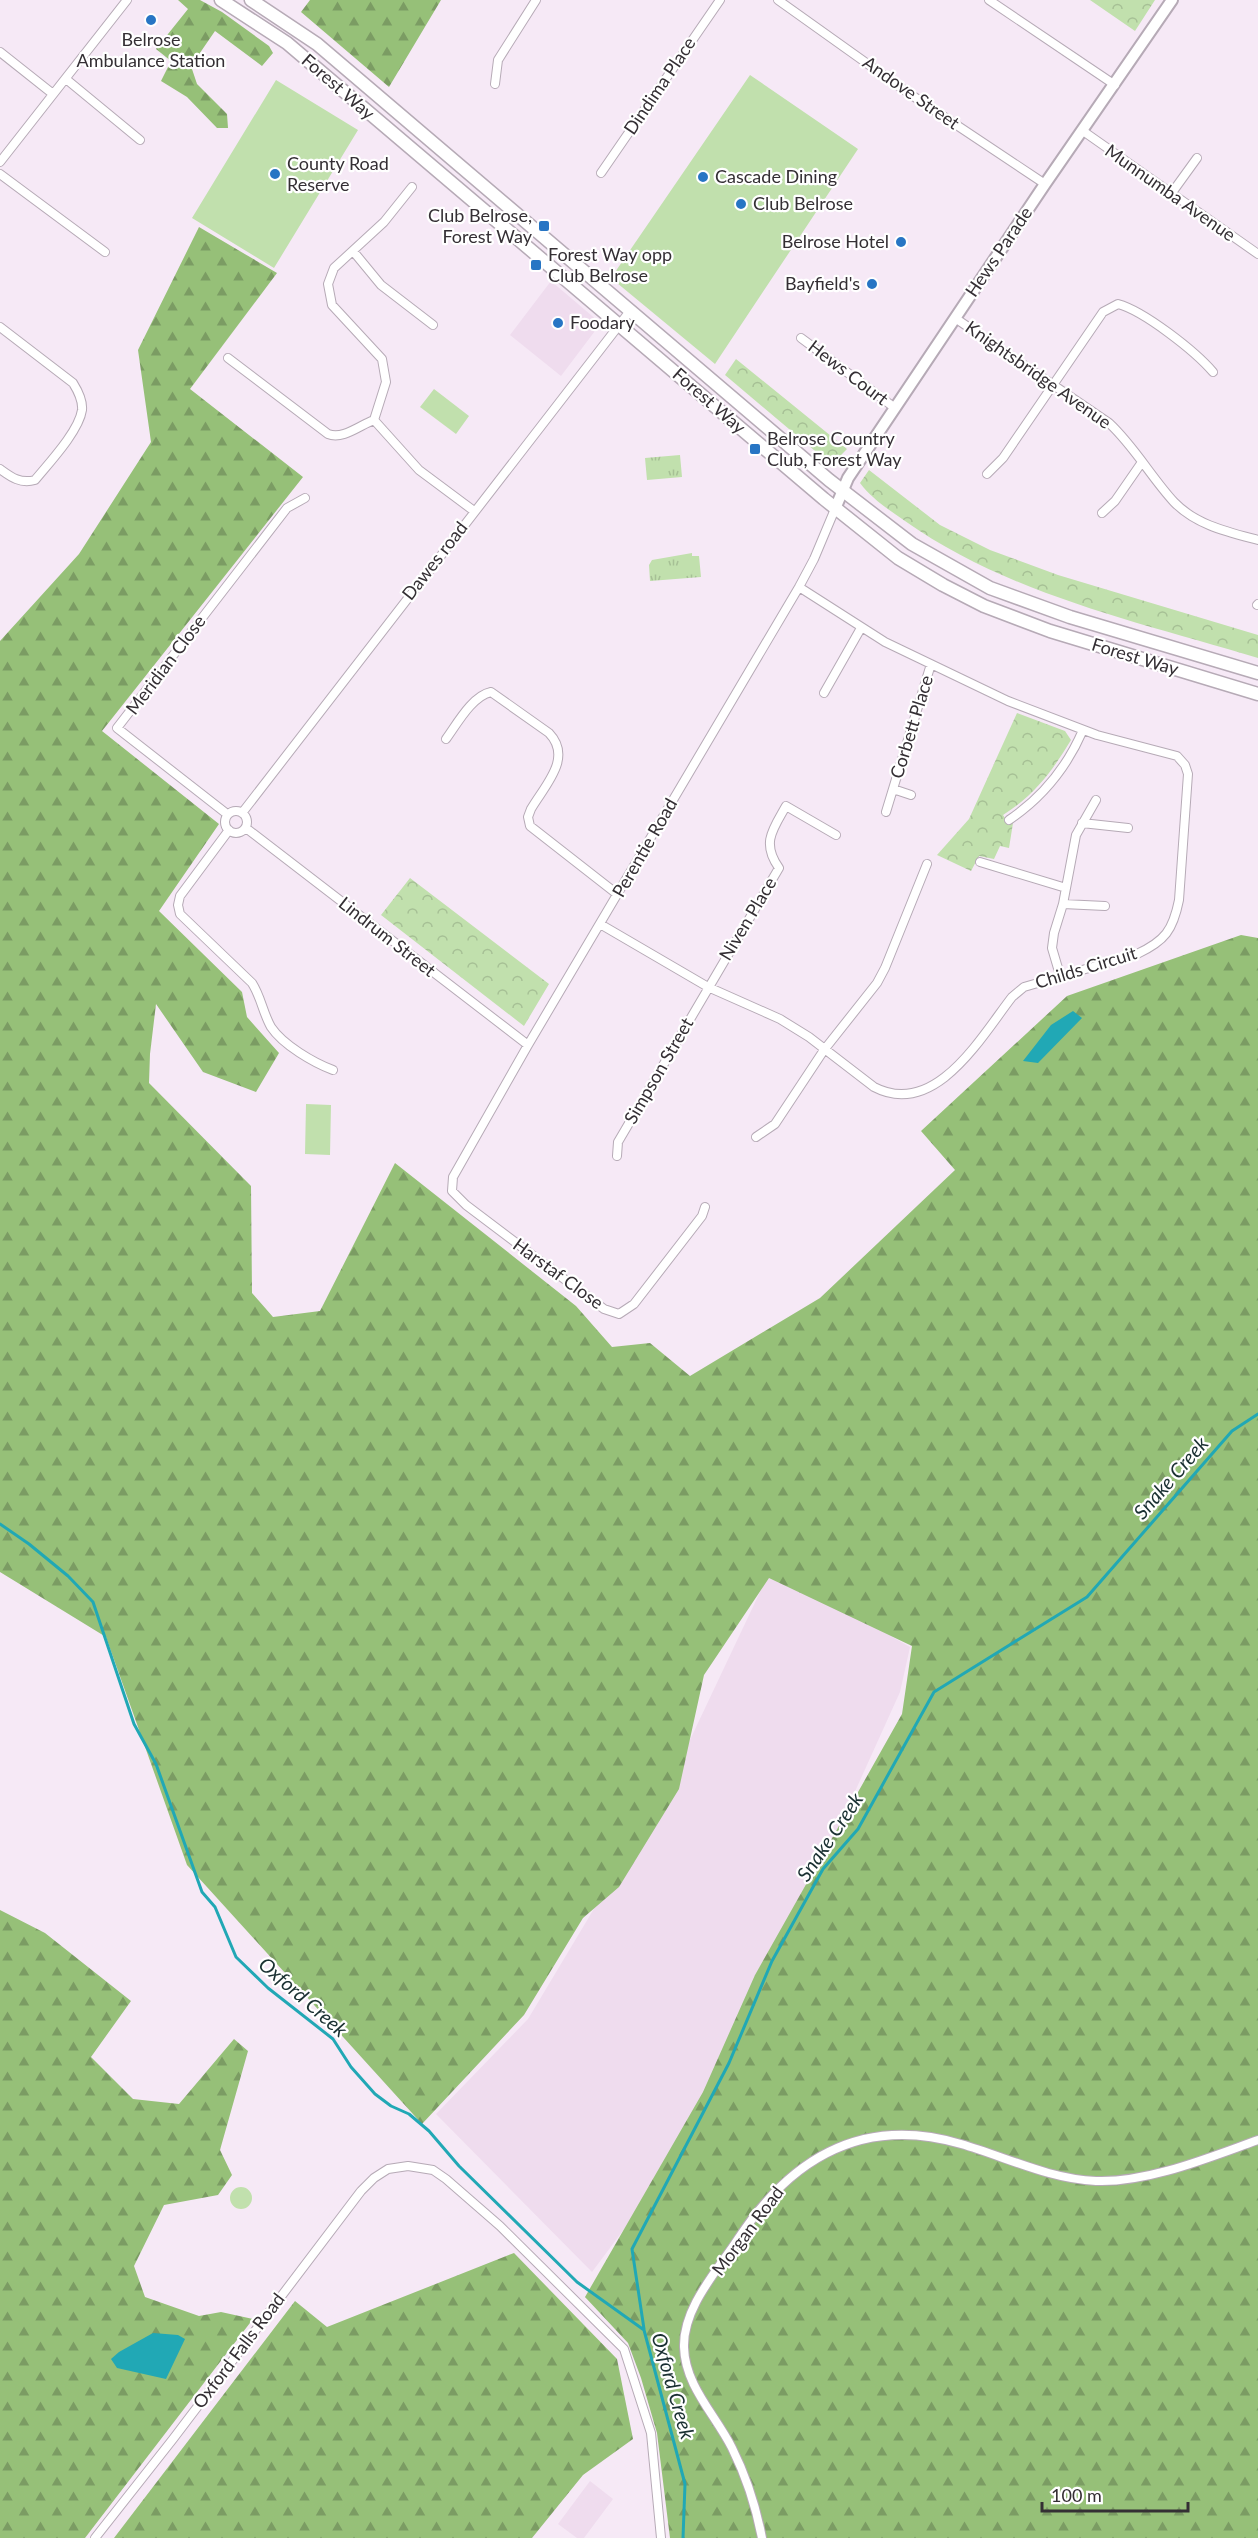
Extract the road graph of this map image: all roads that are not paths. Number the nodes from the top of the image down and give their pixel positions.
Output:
1 (127, 0) edge
2 (221, 0) edge
3 (251, 0) edge
4 (536, 0) edge
5 (720, 0) edge
6 (778, 0) edge
7 (989, 0) edge
8 (1173, 0) edge
9 (0, 52) edge
10 (66, 79) junction
11 (495, 84) dead end
12 (1115, 85) junction
13 (54, 94) junction
14 (1083, 131) junction
15 (140, 140) dead end
16 (1197, 158) dead end
17 (0, 162) edge
18 (601, 173) dead end
19 (0, 174) edge
20 (1045, 184) junction
21 (412, 187) dead end
22 (1171, 194) junction
23 (353, 250) junction
24 (105, 252) dead end
25 (1257, 252) edge
26 (630, 310) junction
27 (955, 318) junction
28 (433, 325) dead end
29 (619, 325) junction
30 (0, 327) edge
31 (801, 338) dead end
32 (228, 358) dead end
33 (1213, 372) dead end
34 (1053, 385) junction
35 (895, 408) junction
36 (374, 420) junction
37 (1142, 462) junction
38 (0, 469) edge
39 (987, 474) dead end
40 (842, 490) junction
41 (305, 498) dead end
42 (835, 508) junction
43 (474, 511) junction
44 (1102, 513) dead end
45 (1258, 540) edge
46 (799, 587) junction
47 (861, 628) junction
48 (931, 664) junction
49 (1258, 673) edge
50 (824, 693) dead end
51 (1258, 694) edge
52 (1083, 730) junction
53 (446, 739) dead end
54 (893, 789) junction
55 (911, 795) dead end
56 (1096, 800) dead end
57 (886, 812) dead end
58 (242, 813) junction
59 (227, 814) junction
60 (1009, 820) dead end
61 (1082, 823) junction
62 (246, 828) junction
63 (1128, 828) dead end
64 (229, 830) junction
65 (836, 835) dead end
66 (980, 862) dead end
67 (927, 864) dead end
68 (1066, 888) junction
69 (617, 894) junction
70 (1063, 904) junction
71 (1105, 906) dead end
72 (600, 924) junction
73 (1060, 975) junction
74 (708, 987) junction
75 (528, 1045) junction
76 (824, 1050) junction
77 (333, 1070) dead end
78 (756, 1137) dead end
79 (617, 1156) dead end
80 (451, 1185) joint
81 (705, 1207) dead end
82 (1258, 2140) edge
83 (95, 2538) edge
84 (661, 2538) edge
85 (762, 2538) edge

1 - 10 street
2 - 29 main road, Forest Way
3 - 26 main road, Forest Way
4 - 11 street
5 - 18 street, Dindima Place
6 - 20 street, Andove Street
7 - 12 street
8 - 12 street, Hews Parade
9 - 13 street
10 - 13 street
10 - 15 street
12 - 14 street, Hews Parade
13 - 17 street
14 - 20 street, Hews Parade
14 - 22 street, Munnumba Avenue
16 - 22 street
19 - 24 street
20 - 27 street, Hews Parade
21 - 23 street
22 - 25 street, Munnumba Avenue
23 - 28 street
23 - 36 street
26 - 29 street, Dawes road
26 - 40 main road, Forest Way
27 - 34 street, Knightsbridge Avenue
27 - 35 street, Hews Parade
29 - 42 main road, Forest Way
29 - 43 street, Dawes road
30 - 38 street
31 - 35 street, Hews Court
32 - 36 street
33 - 34 street
34 - 37 street, Knightsbridge Avenue
34 - 39 street
35 - 40 street, Hews Parade
36 - 43 street
37 - 44 street
37 - 45 street, Knightsbridge Avenue
40 - 42 street, Hews Parade
40 - 49 main road, Forest Way
41 - 59 street, Meridian Close
42 - 46 street, Perentie Road
42 - 51 main road, Forest Way
43 - 58 street, Dawes road
46 - 47 street, Childs Circuit
46 - 69 street, Perentie Road
47 - 48 street, Childs Circuit
47 - 50 street
48 - 52 street, Childs Circuit
48 - 54 street, Corbett Place
52 - 60 street
52 - 73 street, Childs Circuit
53 - 69 street
54 - 55 street, Corbett Place
54 - 57 street, Corbett Place
56 - 61 street
58 - 59 street
58 - 62 street
59 - 64 street
61 - 63 street
61 - 68 street
62 - 64 street
62 - 75 street, Lindrum Street
64 - 77 street
65 - 74 street, Niven Place
66 - 68 street
67 - 76 street
68 - 70 street
69 - 72 street, Perentie Road
70 - 71 street
70 - 73 street
72 - 74 street, Childs Circuit
72 - 75 street, Perentie Road
73 - 76 street, Childs Circuit
74 - 76 street, Childs Circuit
74 - 79 street, Simpson Street
75 - 80 street, Perentie Road
76 - 78 street
80 - 81 street, Harstaf Close
82 - 85 street, Morgan Road
83 - 84 street, Oxford Falls Road

